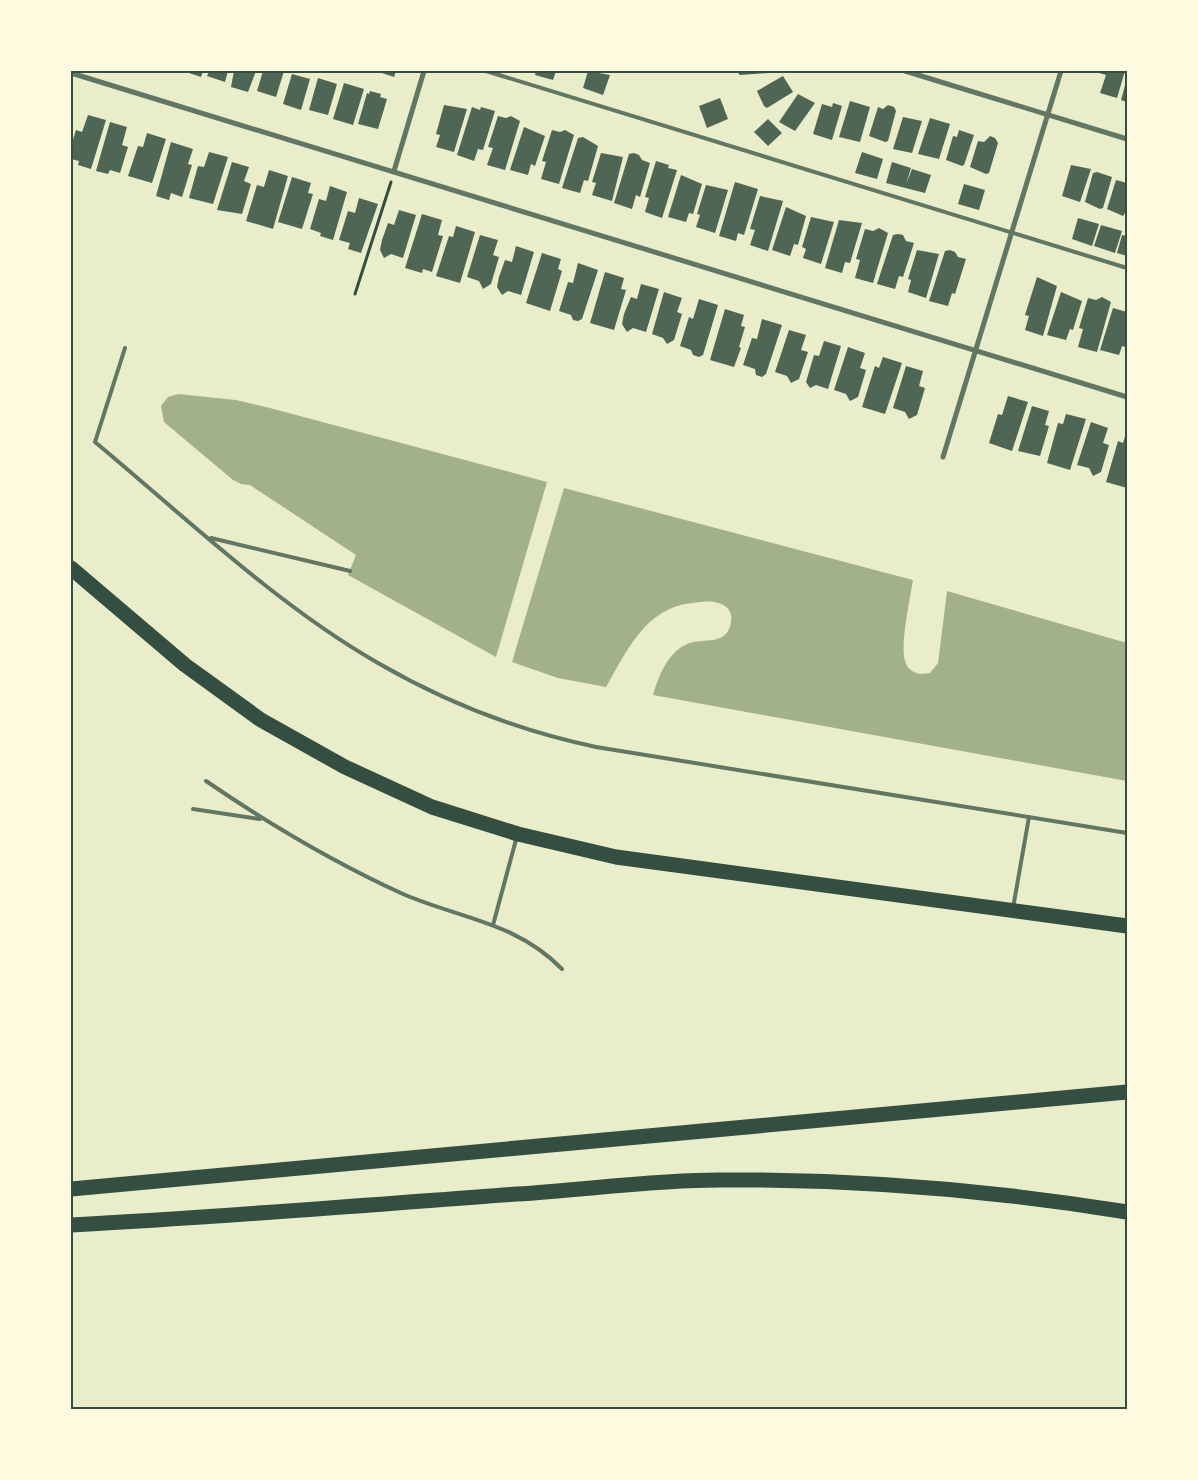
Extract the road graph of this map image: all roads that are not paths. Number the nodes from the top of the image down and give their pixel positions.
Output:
1 (424, 71) edge
2 (486, 71) edge
3 (905, 71) edge
4 (1061, 71) edge
5 (71, 73) edge
6 (1048, 115) junction
7 (1127, 139) edge
8 (394, 171) junction
9 (1012, 233) junction
10 (1127, 268) edge
11 (125, 348) dead end
12 (976, 350) junction
13 (1127, 397) edge
14 (943, 457) dead end
15 (210, 537) junction
16 (71, 568) edge
17 (350, 570) dead end
18 (206, 781) dead end
19 (193, 810) dead end
20 (1029, 817) junction
21 (263, 819) junction
22 (1127, 833) edge
23 (518, 834) junction
24 (1012, 910) junction
25 (493, 925) junction
26 (1127, 926) edge
27 (562, 970) dead end
28 (1127, 1092) edge
29 (71, 1189) edge
30 (1127, 1212) edge
31 (71, 1225) edge

1 - 8 street
2 - 9 lane
3 - 6 street
4 - 6 street
5 - 8 street
6 - 7 street
6 - 9 street
8 - 12 street
9 - 10 lane
9 - 12 street
11 - 15 lane
12 - 13 street
12 - 14 street
15 - 17 lane
15 - 20 lane
16 - 23 highway
18 - 21 lane
19 - 21 lane
20 - 22 lane
20 - 24 lane
21 - 25 lane
23 - 24 highway
23 - 25 lane
24 - 26 highway
25 - 27 lane
28 - 29 highway
30 - 31 highway

